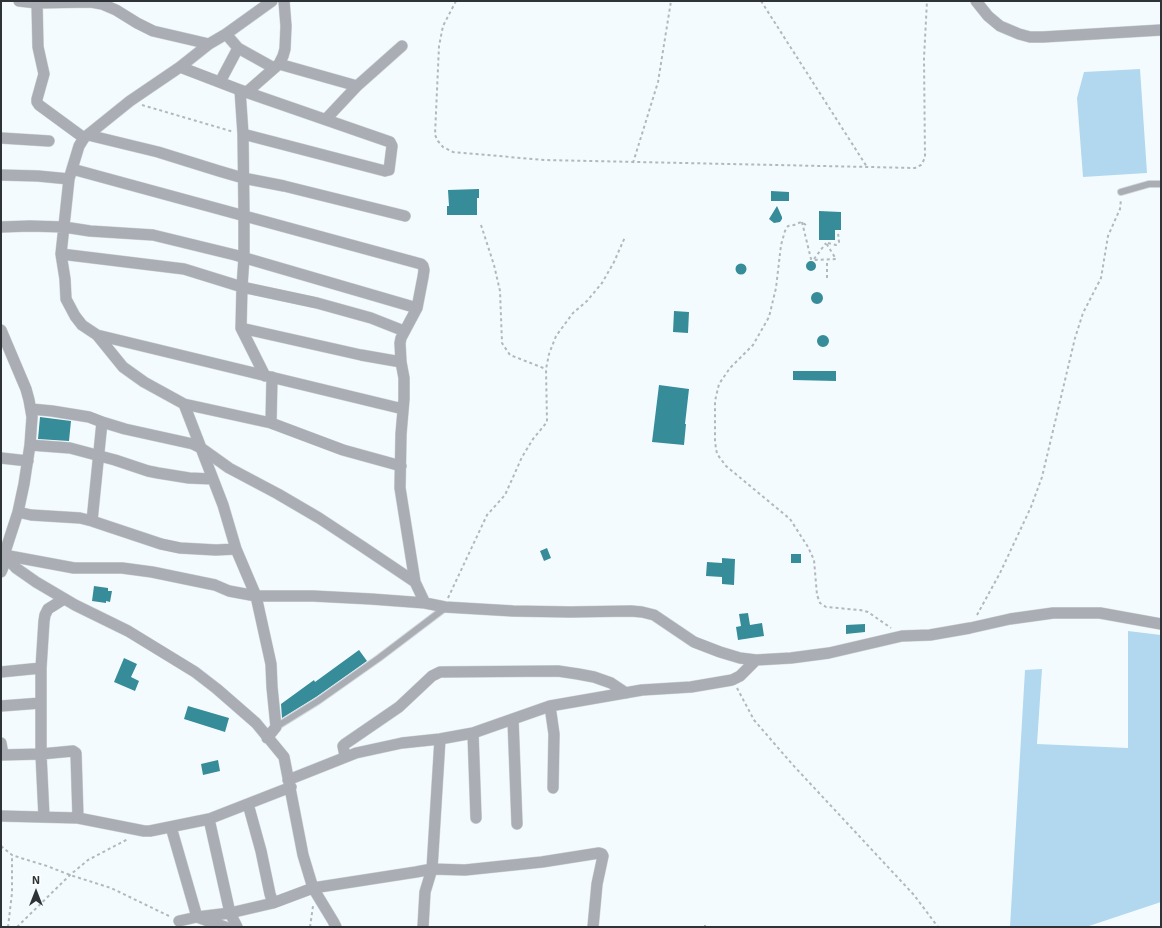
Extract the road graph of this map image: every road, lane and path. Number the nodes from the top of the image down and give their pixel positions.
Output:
1 (19, 1) edge
2 (272, 1) edge
3 (284, 1) edge
4 (456, 1) edge
5 (671, 1) edge
6 (761, 1) edge
7 (927, 1) edge
8 (976, 1) edge
9 (36, 3) junction
10 (116, 5) edge
11 (1161, 30) edge
12 (226, 34) junction
13 (209, 44) junction
14 (402, 46) dead end
15 (238, 48) junction
16 (276, 66) junction
17 (180, 68) junction
18 (220, 82) junction
19 (357, 86) junction
20 (243, 91) junction
21 (130, 101) junction
22 (326, 119) junction
23 (243, 134) junction
24 (86, 137) junction
25 (1, 138) edge
26 (49, 141) dead end
27 (633, 163) junction
28 (867, 167) junction
29 (71, 174) junction
30 (1, 175) edge
31 (243, 178) junction
32 (1161, 184) edge
33 (1121, 192) joint
34 (244, 215) junction
35 (404, 216) dead end
36 (801, 222) junction
37 (481, 225) dead end
38 (806, 225) dead end
39 (1, 227) edge
40 (64, 227) junction
41 (838, 233) dead end
42 (625, 237) dead end
43 (826, 242) junction
44 (62, 254) junction
45 (244, 258) junction
46 (814, 260) junction
47 (827, 260) junction
48 (827, 278) dead end
49 (242, 287) junction
50 (417, 308) junction
51 (241, 328) junction
52 (1, 330) edge
53 (404, 331) junction
54 (97, 334) junction
55 (6, 351) edge
56 (401, 362) junction
57 (546, 369) junction
58 (269, 376) junction
59 (184, 404) junction
60 (31, 409) junction
61 (403, 409) junction
62 (102, 422) junction
63 (270, 423) junction
64 (30, 445) junction
65 (201, 448) junction
66 (98, 456) junction
67 (1, 458) edge
68 (28, 461) junction
69 (400, 466) junction
70 (213, 479) junction
71 (18, 512) junction
72 (92, 521) junction
73 (236, 549) junction
74 (4, 556) edge
75 (1, 572) edge
76 (415, 582) junction
77 (256, 596) junction
78 (64, 599) junction
79 (425, 603) junction
80 (445, 607) junction
81 (1161, 624) edge
82 (970, 628) junction
83 (902, 636) junction
84 (756, 660) junction
85 (41, 668) junction
86 (1, 672) edge
87 (732, 680) junction
88 (626, 693) junction
89 (41, 702) junction
90 (1, 706) edge
91 (550, 706) junction
92 (513, 720) junction
93 (276, 726) junction
94 (473, 733) junction
95 (267, 738) junction
96 (440, 739) junction
97 (1, 743) edge
98 (41, 754) junction
99 (2, 755) edge
100 (345, 756) junction
101 (289, 784) junction
102 (553, 788) dead end
103 (248, 804) junction
104 (1, 816) edge
105 (44, 817) junction
106 (78, 818) junction
107 (476, 818) dead end
108 (209, 819) junction
109 (517, 824) dead end
110 (171, 827) junction
111 (144, 831) junction
112 (1, 846) edge
113 (12, 855) junction
114 (432, 869) junction
115 (70, 875) junction
116 (313, 890) junction
117 (273, 903) junction
118 (230, 912) junction
119 (197, 917) junction
120 (179, 921) joint
121 (8, 927) edge
122 (17, 927) edge
123 (226, 927) edge
124 (236, 927) edge
125 (310, 927) edge
126 (336, 927) edge
127 (422, 927) edge
128 (593, 927) edge
129 (938, 927) edge
130 (1122, 927) edge
131 (1144, 927) edge

1 - 9 street
2 - 12 street
3 - 16 street
4 - 27 path
5 - 27 path
6 - 28 path
7 - 28 path
8 - 11 street
9 - 10 street
9 - 24 street
10 - 13 street
12 - 13 street
12 - 15 street
13 - 17 street
14 - 19 street
15 - 16 street
15 - 18 street
16 - 19 street
16 - 20 street
17 - 18 street
17 - 21 street
18 - 20 street
19 - 22 street
20 - 22 street
20 - 23 street
21 - 23 path
21 - 24 street
22 - 23 street
23 - 31 street
24 - 29 street
24 - 31 street
25 - 26 street
27 - 28 path
29 - 30 street
29 - 34 street
29 - 40 street
31 - 34 street
31 - 35 street
32 - 33 lane
33 - 82 path
34 - 45 street
34 - 50 street
36 - 38 path
36 - 46 path
36 - 83 path
37 - 57 path
39 - 40 street
40 - 44 street
40 - 45 street
41 - 43 path
42 - 57 path
43 - 46 path
43 - 47 path
44 - 49 street
44 - 54 street
45 - 49 street
45 - 50 street
46 - 47 path
47 - 48 path
49 - 51 street
49 - 53 street
50 - 53 street
51 - 56 street
51 - 58 street
52 - 55 street
53 - 56 street
54 - 58 street
54 - 59 street
55 - 60 street
56 - 61 street
57 - 80 path
58 - 61 street
58 - 63 street
59 - 63 street
59 - 65 street
60 - 62 street
60 - 64 street
61 - 69 street
62 - 65 street
62 - 66 street
63 - 69 street
64 - 66 street
64 - 68 street
65 - 70 street
65 - 76 street
66 - 70 street
66 - 72 street
67 - 68 street
68 - 71 street
69 - 76 street
70 - 73 street
71 - 72 street
71 - 74 street
72 - 73 street
73 - 77 street
74 - 75 street
74 - 77 street
74 - 78 street
76 - 79 street
77 - 79 street
77 - 93 street
78 - 85 street
78 - 95 street
79 - 80 street
80 - 84 street
80 - 93 lane
81 - 82 street
82 - 83 street
83 - 84 street
84 - 87 street
85 - 86 street
85 - 89 street
87 - 88 street
87 - 129 path
88 - 91 street
88 - 100 street
89 - 90 street
89 - 98 street
91 - 92 street
91 - 102 street
92 - 94 street
92 - 109 street
93 - 95 street
94 - 96 street
94 - 107 street
95 - 101 street
96 - 100 street
96 - 114 street
97 - 99 street
98 - 99 street
98 - 105 street
98 - 106 street
100 - 101 street
101 - 103 street
101 - 116 street
103 - 108 street
103 - 117 street
104 - 105 street
105 - 106 street
106 - 111 street
108 - 110 street
108 - 118 street
110 - 111 street
110 - 119 street
111 - 115 path
112 - 113 path
113 - 115 path
113 - 121 path
114 - 116 street
114 - 127 street
114 - 128 street
115 - 120 path
115 - 122 path
116 - 117 street
116 - 125 path
116 - 126 street
117 - 118 street
118 - 119 street
118 - 124 street
119 - 120 street
119 - 123 street
130 - 131 path

